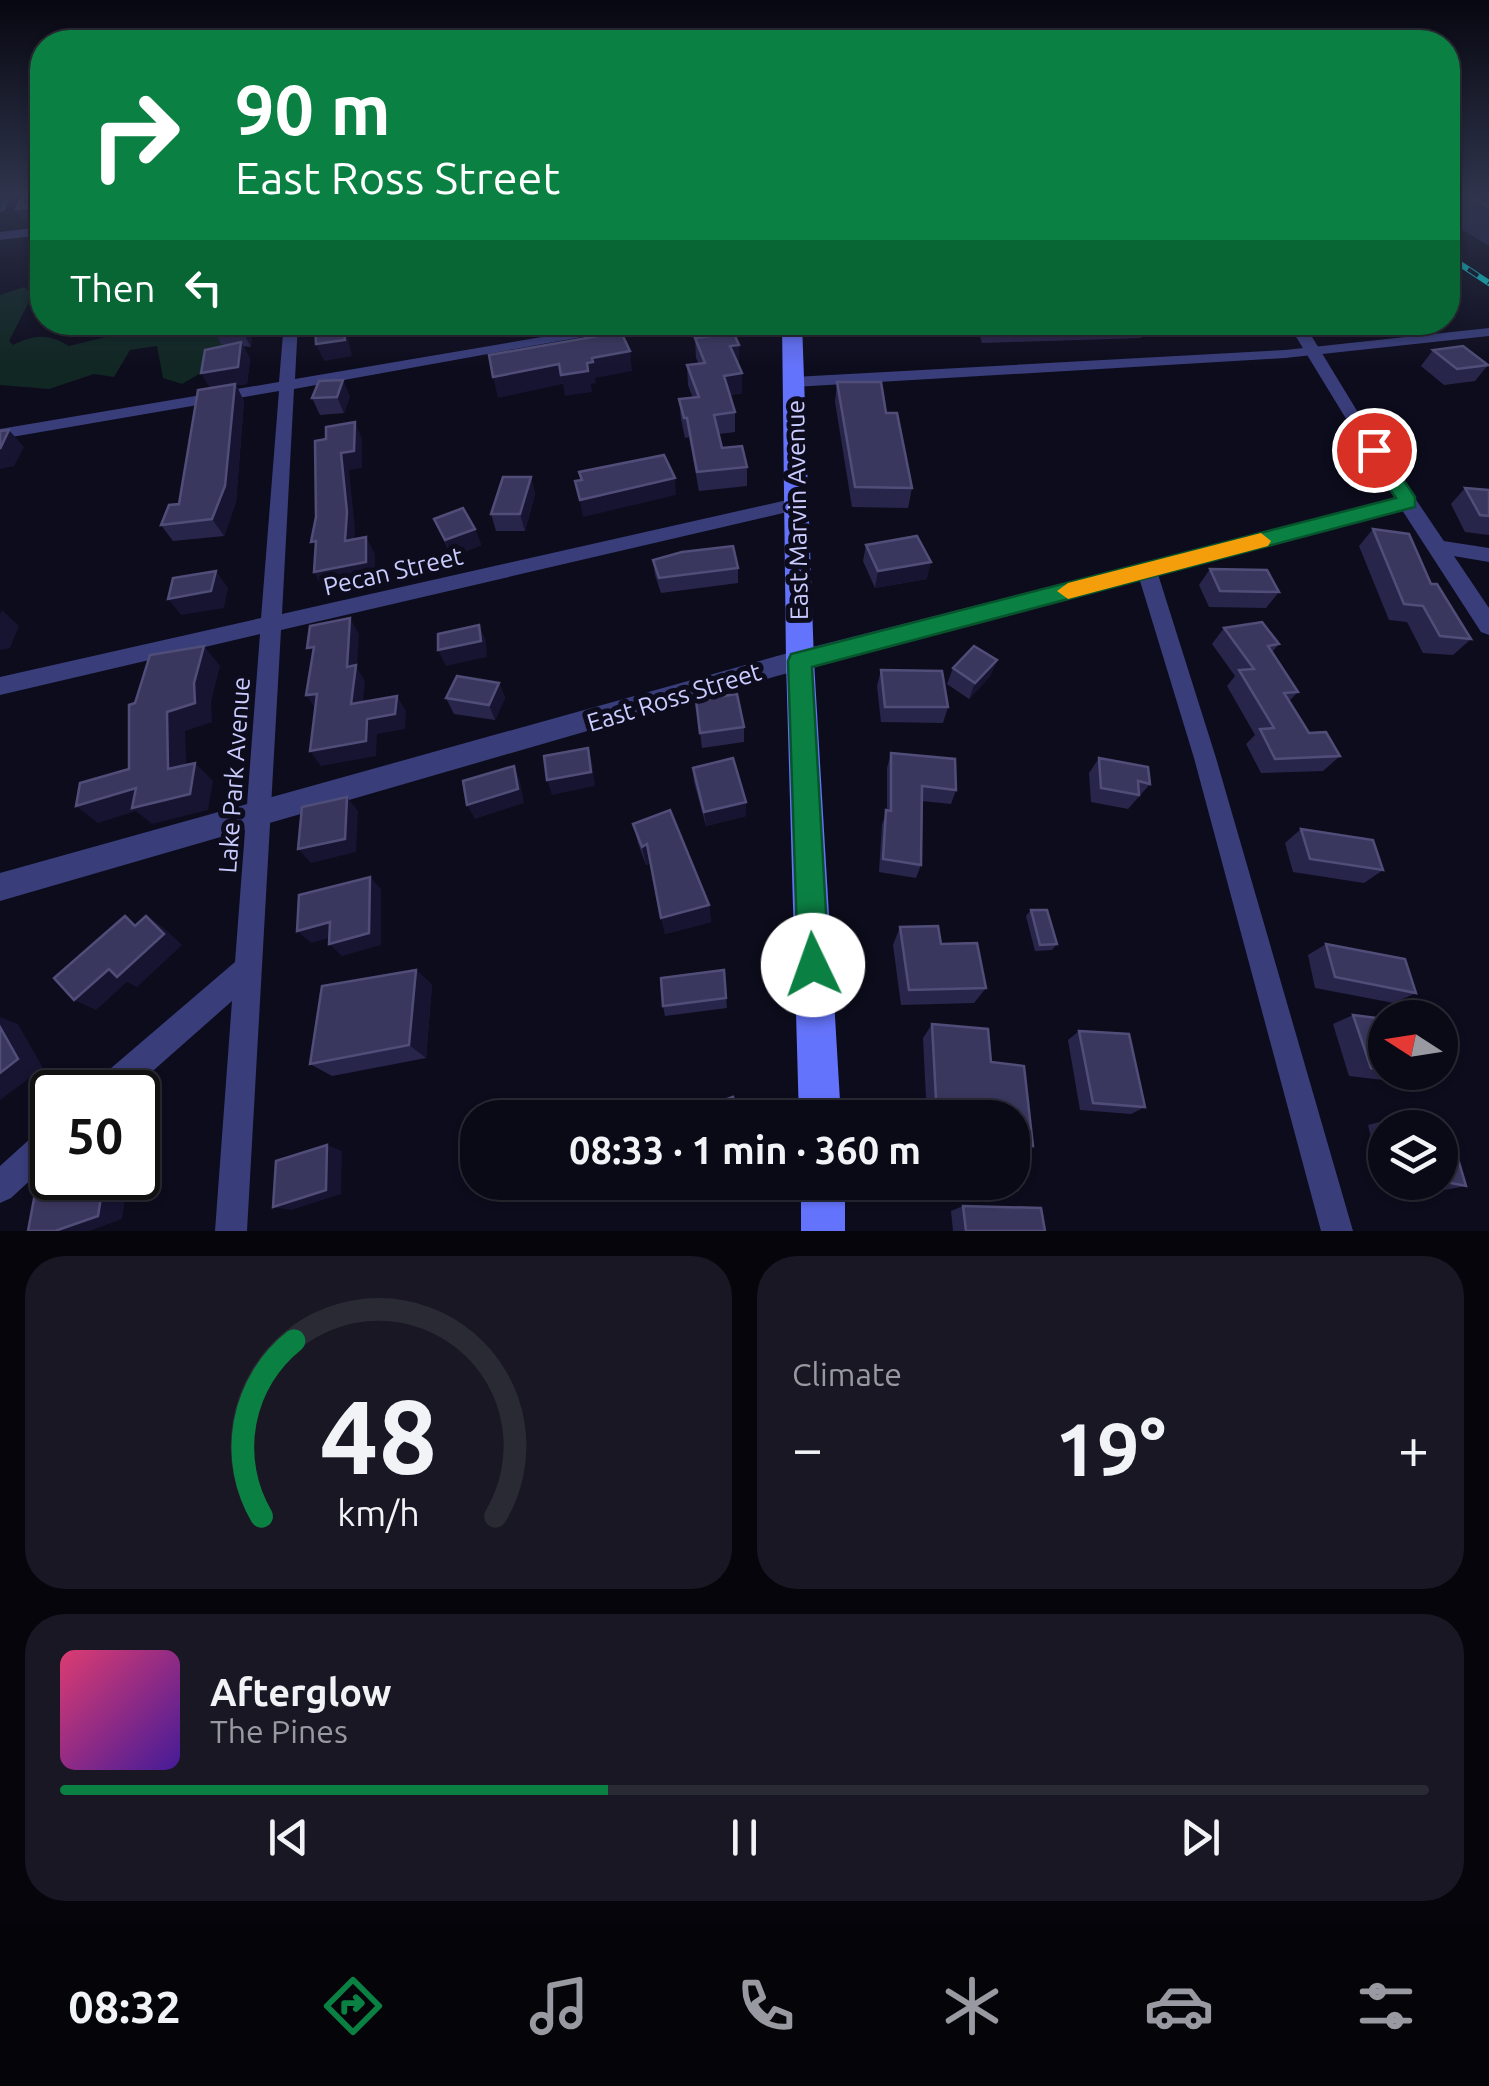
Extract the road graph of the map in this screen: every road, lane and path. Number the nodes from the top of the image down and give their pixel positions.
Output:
1 (1489, 332) edge
2 (289, 335) edge
3 (582, 335) edge
4 (792, 335) edge
5 (1303, 335) edge
6 (1312, 351) junction
7 (794, 382) junction
8 (286, 386) junction
9 (0, 434) edge
10 (1408, 502) junction
11 (796, 504) junction
12 (1437, 547) junction
13 (1489, 554) edge
14 (1147, 571) junction
15 (272, 623) junction
16 (1489, 626) edge
17 (800, 661) junction
18 (0, 686) edge
19 (259, 813) junction
20 (0, 887) edge
21 (248, 970) junction
22 (132, 1070) edge
23 (819, 1100) edge
24 (30, 1160) edge
25 (0, 1187) edge
26 (823, 1200) edge
27 (231, 1231) edge
28 (823, 1231) edge
29 (1336, 1231) edge

1 - 6 street
2 - 8 street, Lake Park Avenue
3 - 8 street
4 - 7 main road, East Marvin Avenue
5 - 6 street
6 - 7 street
6 - 10 street
7 - 11 main road, East Marvin Avenue
8 - 9 street
8 - 15 street, Lake Park Avenue
10 - 12 street
10 - 14 street, East Ross Street
11 - 15 street, Pecan Street
11 - 17 main road, East Marvin Avenue
12 - 13 street
12 - 16 street
14 - 17 street, East Ross Street
14 - 29 street
15 - 18 street, Pecan Street
15 - 19 street, Lake Park Avenue
17 - 19 street, East Ross Street
17 - 23 main road, East Marvin Avenue
19 - 20 street, East Ross Street
19 - 21 street, Lake Park Avenue
21 - 22 street
21 - 27 street, Lake Park Avenue
24 - 25 street
26 - 28 main road

